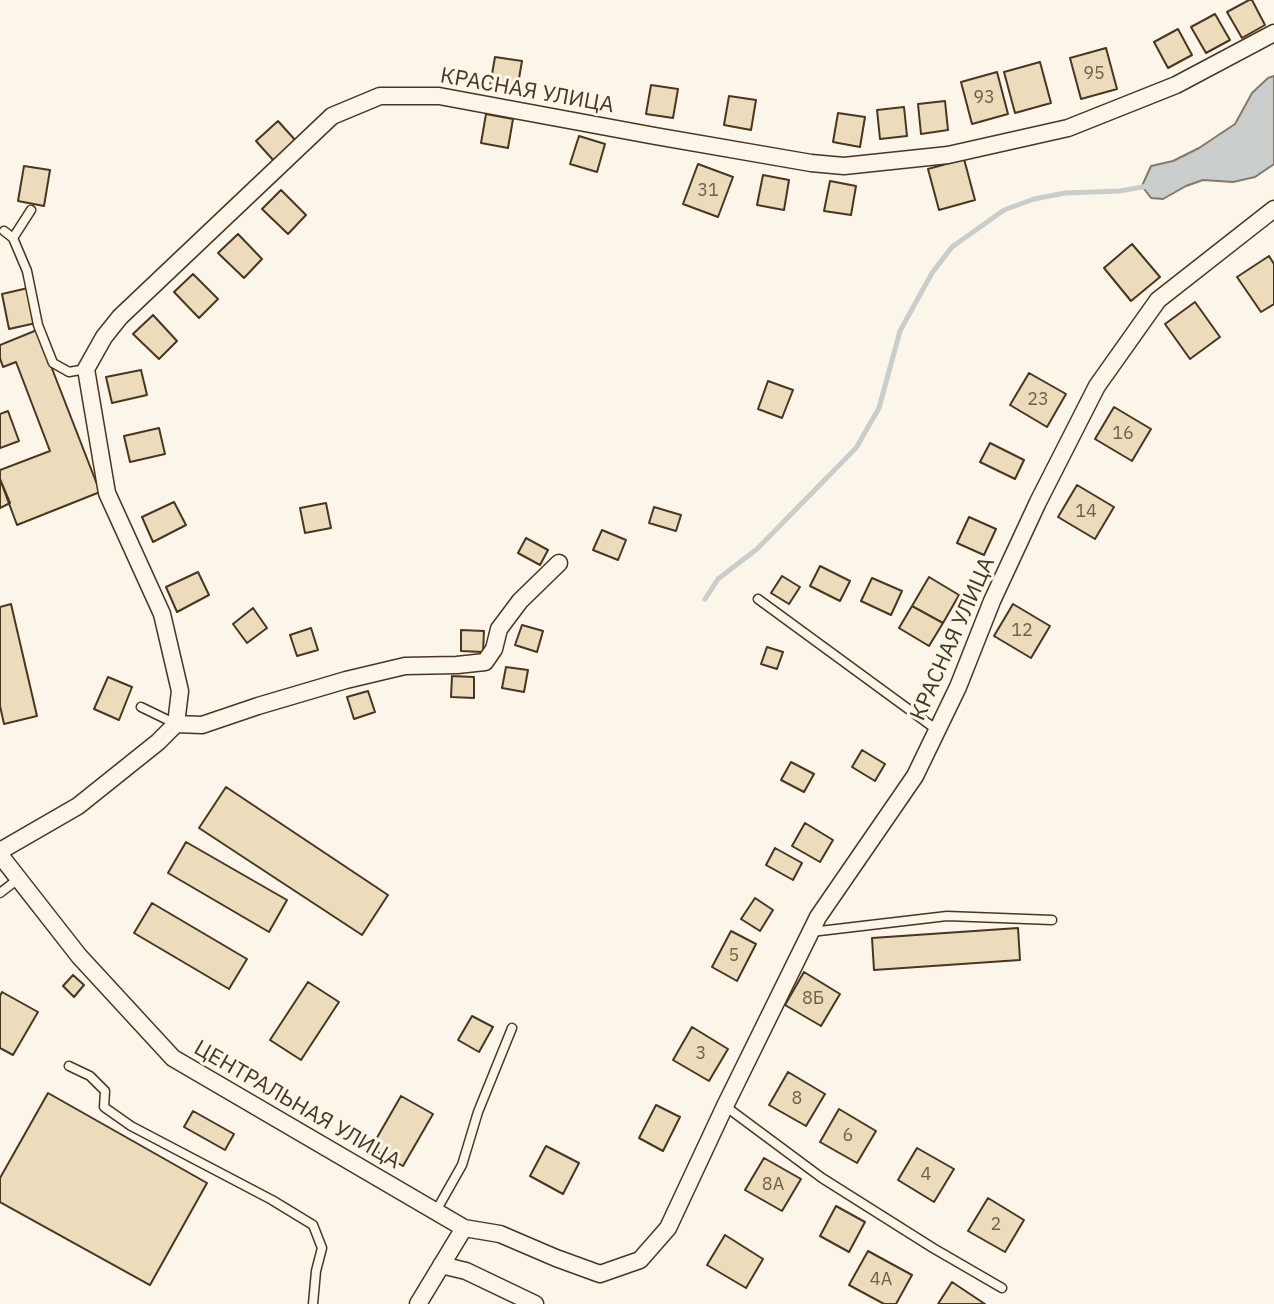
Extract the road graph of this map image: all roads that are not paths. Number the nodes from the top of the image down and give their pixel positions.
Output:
1 (1274, 33) edge
2 (1274, 209) edge
3 (31, 210) dead end
4 (4, 231) dead end
5 (13, 238) junction
6 (86, 369) junction
7 (559, 563) dead end
8 (758, 599) dead end
9 (141, 707) dead end
10 (176, 724) junction
11 (937, 730) junction
12 (0, 853) edge
13 (18, 878) junction
14 (0, 893) edge
15 (1052, 920) dead end
16 (811, 932) junction
17 (512, 1028) dead end
18 (69, 1066) dead end
19 (725, 1106) junction
20 (716, 1124) joint
21 (436, 1212) junction
22 (464, 1228) junction
23 (441, 1265) junction
24 (1002, 1288) dead end
25 (313, 1304) edge
26 (418, 1304) edge
27 (535, 1304) edge

1 - 6 street, КРАСНАЯ УЛИЦА
2 - 11 street, КРАСНАЯ УЛИЦА
3 - 5 lane
4 - 5 lane
5 - 6 lane
6 - 10 street
7 - 10 street
8 - 11 lane
9 - 10 lane
10 - 12 street, ЦЕНТРАЛЬНАЯ УЛИЦА
11 - 16 street, КРАСНАЯ УЛИЦА
12 - 13 street, ЦЕНТРАЛЬНАЯ УЛИЦА
13 - 14 lane
13 - 21 street, ЦЕНТРАЛЬНАЯ УЛИЦА
15 - 16 lane
16 - 19 street, КРАСНАЯ УЛИЦА
17 - 21 lane
18 - 25 lane
19 - 20 street, КРАСНАЯ УЛИЦА
19 - 24 lane
20 - 22 street, ЦЕНТРАЛЬНАЯ УЛИЦА
21 - 22 street, ЦЕНТРАЛЬНАЯ УЛИЦА
22 - 23 street
23 - 26 street
23 - 27 street

